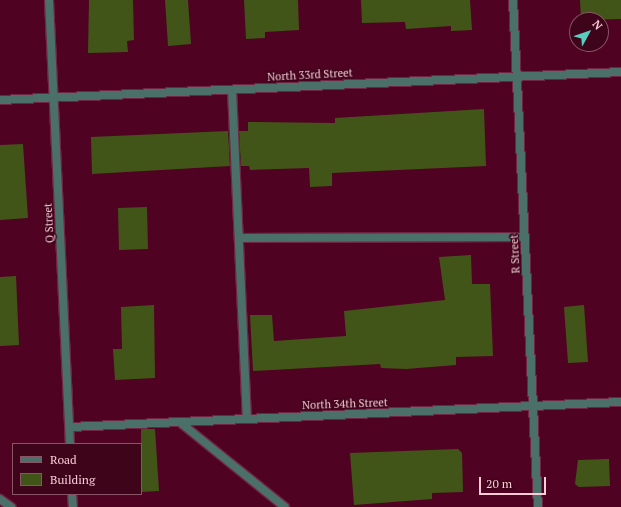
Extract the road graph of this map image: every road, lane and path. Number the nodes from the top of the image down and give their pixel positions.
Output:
1 (49, 0) edge
2 (513, 0) edge
3 (621, 72) edge
4 (517, 77) junction
5 (232, 90) junction
6 (54, 97) junction
7 (0, 100) edge
8 (525, 237) junction
9 (239, 238) junction
10 (621, 402) edge
11 (533, 406) junction
12 (248, 419) junction
13 (182, 424) junction
14 (70, 427) junction
15 (70, 443) edge
16 (72, 495) edge
17 (0, 498) edge
18 (11, 507) edge
19 (73, 507) edge
20 (285, 507) edge
21 (538, 507) edge

1 - 6 street, Q Street
2 - 4 street, R Street
3 - 4 street, North 33rd Street
4 - 5 street, North 33rd Street
4 - 8 street, R Street
5 - 6 street, North 33rd Street
5 - 9 street
6 - 7 street, North 33rd Street
6 - 14 street, Q Street
8 - 9 street
8 - 11 street, R Street
9 - 12 street
10 - 11 street, North 34th Street
11 - 12 street, North 34th Street
11 - 21 street, R Street
12 - 13 street, North 34th Street
13 - 14 street, North 34th Street
13 - 20 street
14 - 15 street, Q Street
16 - 19 street
17 - 18 street

